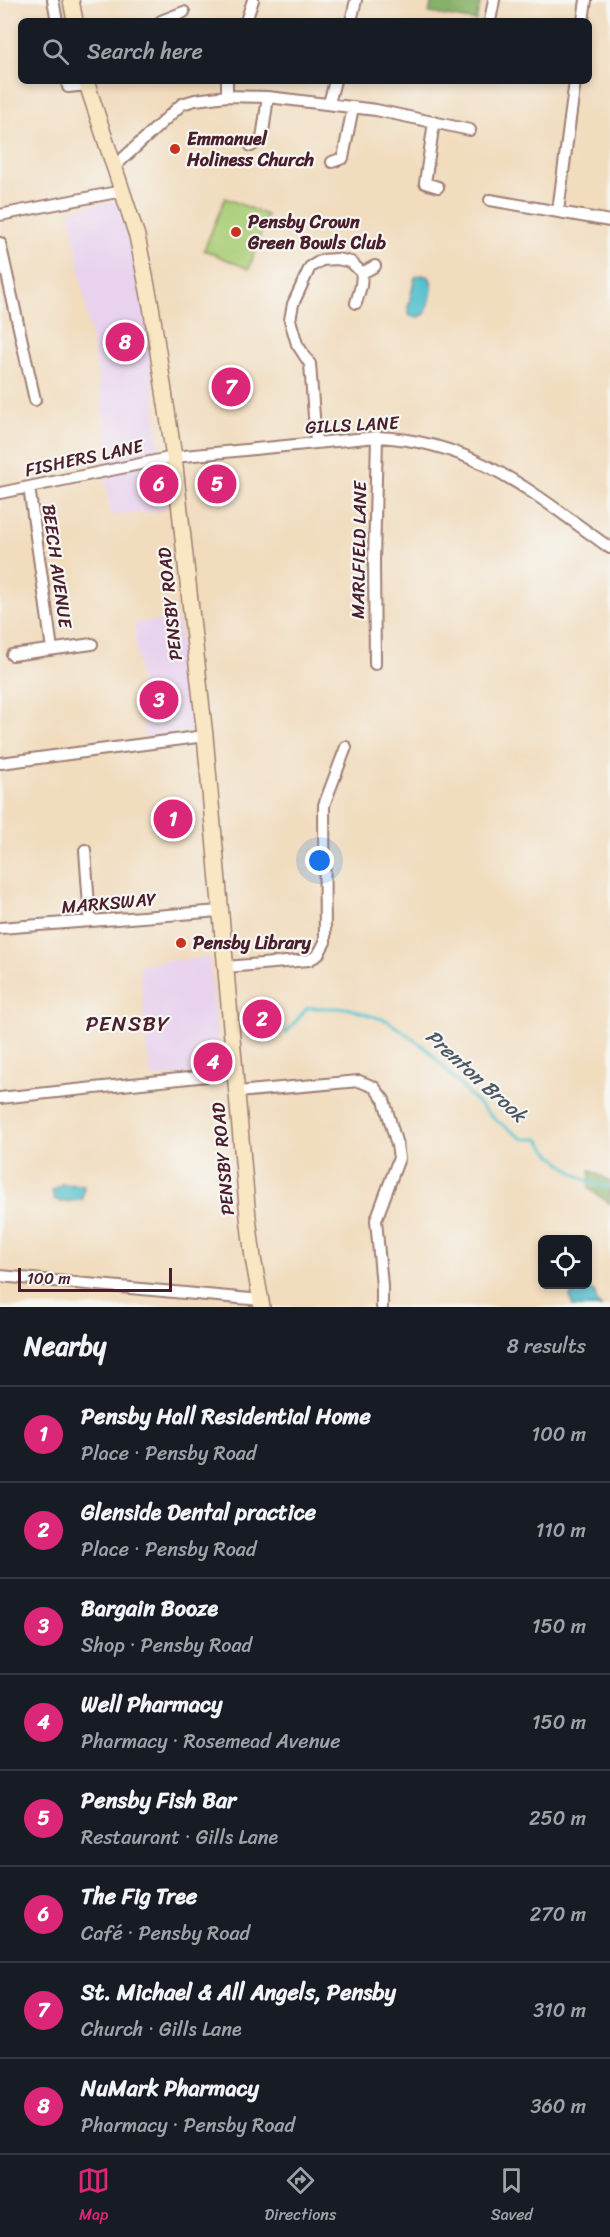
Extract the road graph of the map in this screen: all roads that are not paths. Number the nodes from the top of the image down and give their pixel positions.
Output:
1 (253, 0) edge
2 (356, 0) edge
3 (494, 0) edge
4 (586, 0) edge
5 (55, 10) edge
6 (73, 10) edge
7 (184, 12) dead end
8 (169, 18) edge
9 (247, 18) edge
10 (352, 18) edge
11 (491, 18) edge
12 (583, 18) edge
13 (68, 84) edge
14 (82, 84) edge
15 (87, 84) edge
16 (227, 84) edge
17 (334, 84) edge
18 (575, 84) edge
19 (227, 96) junction
20 (268, 97) junction
21 (329, 103) junction
22 (353, 106) junction
23 (434, 122) junction
24 (470, 130) dead end
25 (251, 146) dead end
26 (332, 162) dead end
27 (115, 166) junction
28 (438, 187) dead end
29 (122, 191) junction
30 (490, 200) dead end
31 (558, 211) junction
32 (0, 215) edge
33 (610, 221) edge
34 (0, 243) edge
35 (375, 266) dead end
36 (362, 273) junction
37 (356, 303) dead end
38 (35, 400) dead end
39 (377, 437) junction
40 (316, 443) junction
41 (174, 457) junction
42 (29, 487) junction
43 (0, 493) edge
44 (610, 548) edge
45 (92, 644) dead end
46 (52, 649) junction
47 (12, 655) dead end
48 (375, 664) dead end
49 (205, 736) junction
50 (346, 747) dead end
51 (1, 763) edge
52 (85, 850) dead end
53 (220, 911) junction
54 (90, 921) junction
55 (0, 928) edge
56 (226, 967) junction
57 (236, 1073) junction
58 (237, 1092) junction
59 (0, 1098) edge
60 (0, 1276) edge
61 (262, 1304) edge
62 (382, 1307) edge

1 - 9 street
2 - 10 street
3 - 11 street
4 - 12 street
5 - 6 street
7 - 8 street
13 - 14 street, PENSBY ROAD
15 - 27 main road, PENSBY ROAD
16 - 19 street
17 - 21 street
18 - 31 street
19 - 20 street
19 - 27 street
20 - 21 street
20 - 25 street
21 - 22 street
22 - 23 street
22 - 26 street
23 - 24 street
23 - 28 street
27 - 29 main road, PENSBY ROAD
29 - 32 street
29 - 41 main road, PENSBY ROAD
30 - 31 street
31 - 33 street
34 - 38 street
35 - 36 street
36 - 37 street
36 - 40 street
39 - 40 street, GILLS LANE
39 - 44 street, GILLS LANE
39 - 48 street, MARLFIELD LANE
40 - 41 street, GILLS LANE
41 - 42 street, FISHERS LANE
41 - 49 main road, PENSBY ROAD
42 - 43 street, FISHERS LANE
42 - 46 street, BEECH AVENUE
45 - 46 street, BEECH AVENUE
46 - 47 street, BEECH AVENUE
49 - 51 street
49 - 53 main road, PENSBY ROAD
50 - 56 street
52 - 54 street
53 - 54 street, MARKSWAY
53 - 56 main road, PENSBY ROAD
54 - 55 street, MARKSWAY
56 - 57 main road, PENSBY ROAD
57 - 58 main road, PENSBY ROAD
57 - 59 street
58 - 61 main road, PENSBY ROAD
58 - 62 street
60 - 61 street

